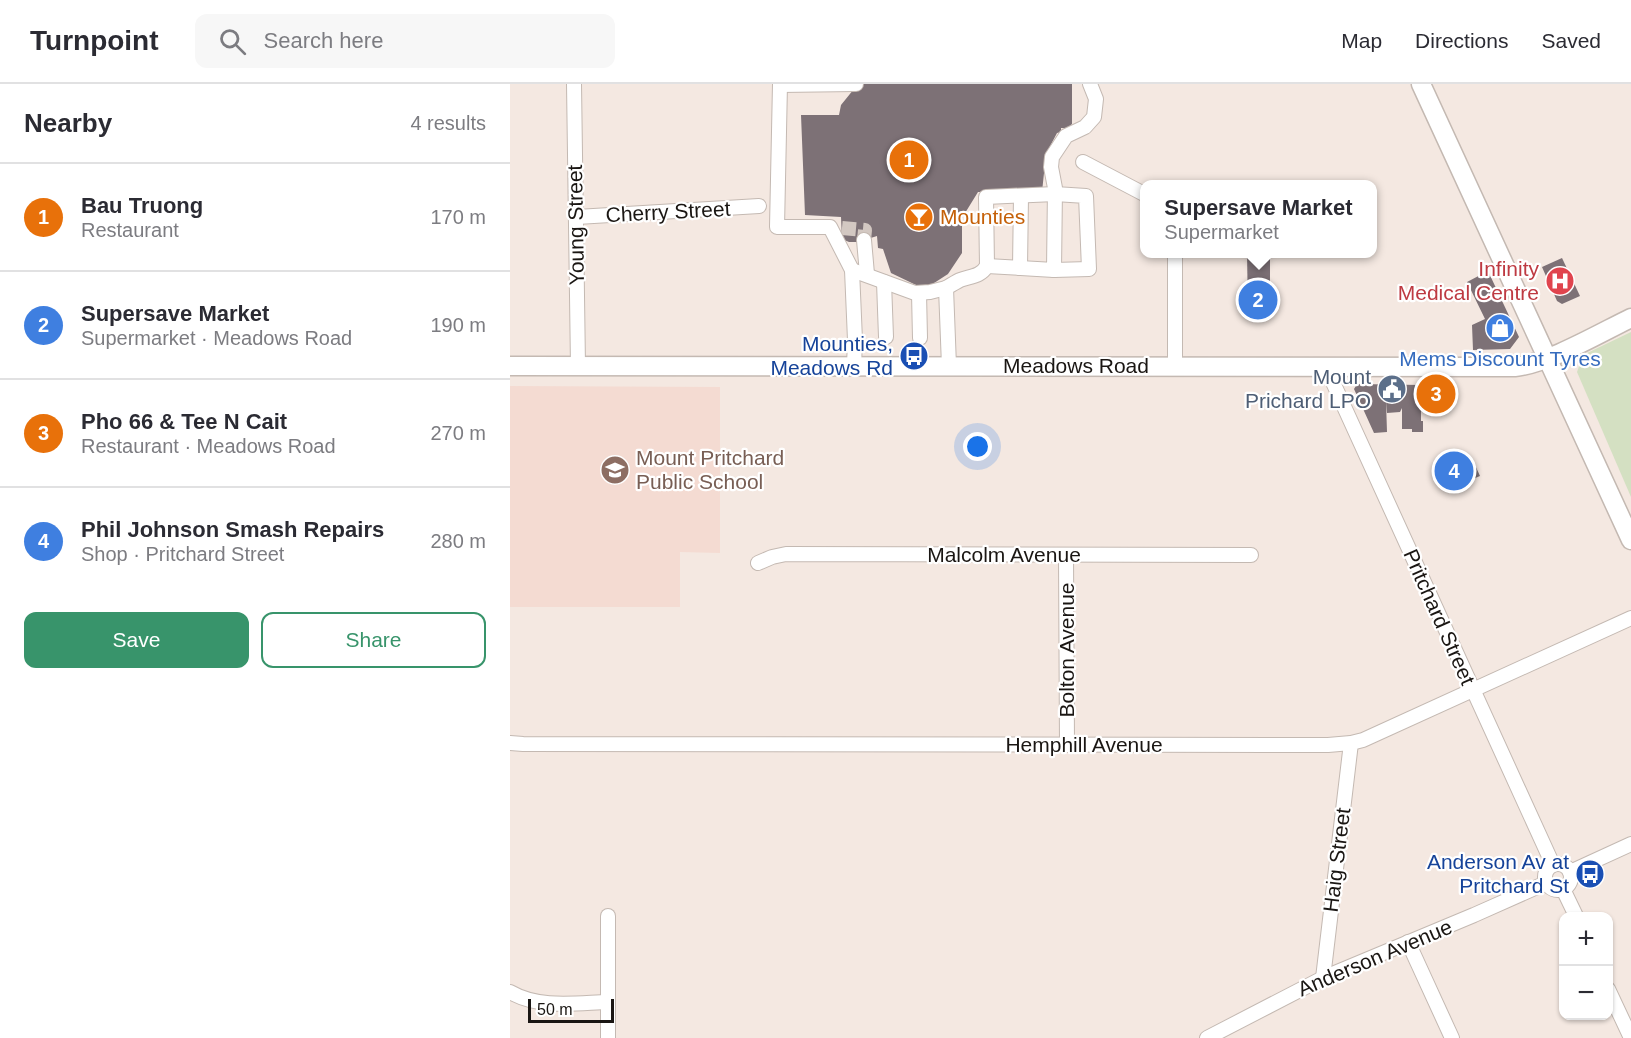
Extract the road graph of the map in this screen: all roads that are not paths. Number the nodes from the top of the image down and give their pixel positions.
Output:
1 (574, 84) edge
2 (856, 84) edge
3 (1090, 84) edge
4 (1421, 84) edge
5 (780, 85) edge
6 (1083, 162) dead end
7 (1140, 192) edge
8 (1054, 194) junction
9 (1021, 196) junction
10 (759, 206) dead end
11 (576, 217) junction
12 (864, 240) dead end
13 (1175, 258) edge
14 (987, 266) junction
15 (1020, 268) junction
16 (852, 270) junction
17 (1054, 270) junction
18 (867, 274) junction
19 (884, 282) junction
20 (946, 288) junction
21 (919, 293) junction
22 (1631, 318) edge
23 (886, 337) dead end
24 (920, 338) dead end
25 (1547, 358) junction
26 (510, 366) edge
27 (578, 366) junction
28 (854, 366) junction
29 (949, 366) junction
30 (1175, 367) junction
31 (1326, 368) junction
32 (1631, 540) edge
33 (1066, 555) junction
34 (1251, 555) dead end
35 (758, 562) dead end
36 (1631, 618) edge
37 (1472, 690) junction
38 (510, 743) edge
39 (1351, 743) junction
40 (1067, 745) junction
41 (1631, 844) edge
42 (1553, 865) junction
43 (1570, 872) junction
44 (1546, 883) junction
45 (1563, 889) junction
46 (1574, 912) edge
47 (608, 916) dead end
48 (1408, 942) junction
49 (1323, 978) junction
50 (510, 992) edge
51 (1613, 1000) edge
52 (608, 1002) junction
53 (608, 1038) edge
54 (1207, 1038) edge
55 (1452, 1038) edge
56 (1631, 1038) edge

1 - 11 street, Young Street
2 - 5 street
3 - 8 street
4 - 25 main road
5 - 16 street
6 - 7 street
8 - 9 street
8 - 17 street
8 - 17 street
9 - 14 street
9 - 15 street
10 - 11 street, Cherry Street
11 - 27 street, Young Street
12 - 18 street
13 - 30 street
14 - 15 street
14 - 20 street
15 - 17 street
16 - 18 street
16 - 28 street
18 - 19 street
19 - 21 street
19 - 23 street
20 - 21 street
20 - 29 street
21 - 24 street
22 - 25 main road, Meadows Road
25 - 31 main road, Meadows Road
25 - 32 main road
26 - 27 main road, Meadows Road
27 - 28 main road, Meadows Road
28 - 29 main road, Meadows Road
29 - 30 main road, Meadows Road
30 - 31 main road, Meadows Road
31 - 37 street, Pritchard Street
33 - 34 street, Malcolm Avenue
33 - 35 street, Malcolm Avenue
33 - 40 street, Bolton Avenue
36 - 37 street, Hemphill Avenue
37 - 39 street, Hemphill Avenue
37 - 42 street, Pritchard Street
38 - 40 street, Hemphill Avenue
39 - 40 street, Hemphill Avenue
39 - 49 street, Haig Street
41 - 43 street
42 - 43 street
42 - 44 street
43 - 45 street
44 - 45 street
44 - 48 street, Anderson Avenue
45 - 46 street
47 - 52 street
48 - 49 street, Anderson Avenue
48 - 55 street
49 - 54 street, Anderson Avenue
50 - 52 street
51 - 56 street
52 - 53 street

